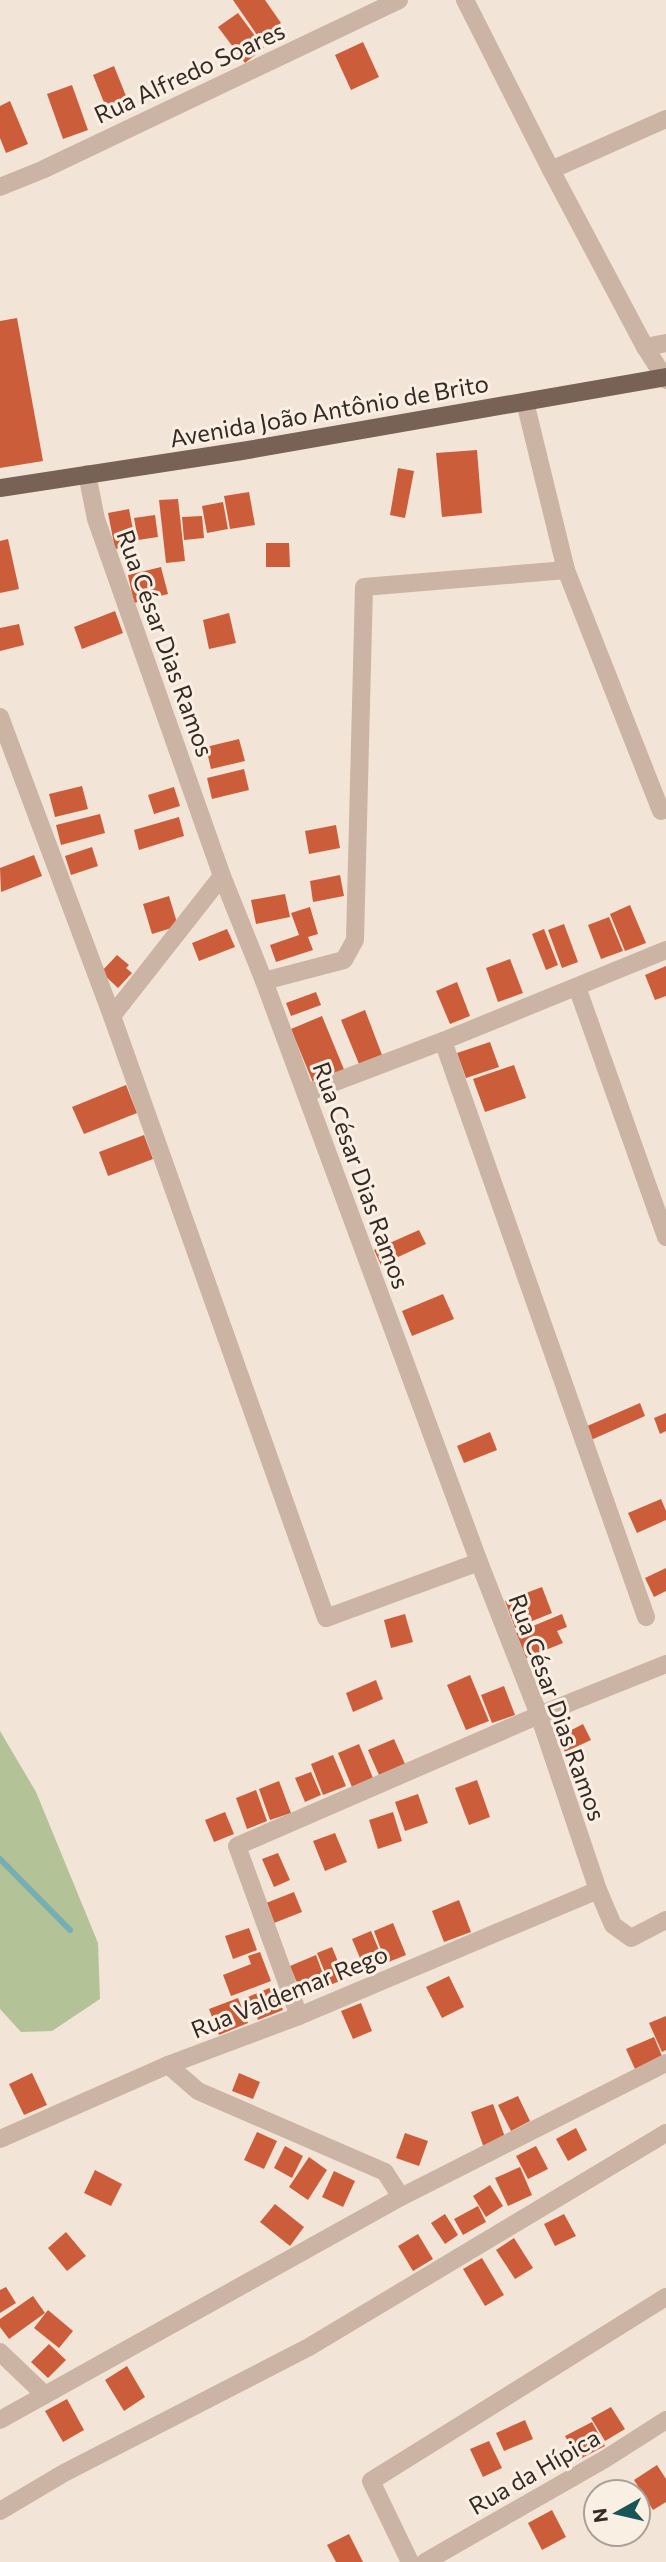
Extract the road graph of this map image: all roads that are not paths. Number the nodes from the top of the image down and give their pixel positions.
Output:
1 (399, 0) edge
2 (465, 0) edge
3 (666, 119) edge
4 (551, 170) junction
5 (0, 187) edge
6 (666, 343) edge
7 (645, 346) junction
8 (666, 378) edge
9 (525, 402) junction
10 (87, 474) junction
11 (0, 488) edge
12 (566, 570) junction
13 (0, 718) edge
14 (666, 809) edge
15 (222, 876) junction
16 (666, 950) edge
17 (264, 981) junction
18 (577, 986) junction
19 (112, 1016) junction
20 (443, 1041) junction
21 (306, 1093) junction
22 (666, 1237) edge
23 (479, 1562) junction
24 (646, 1617) dead end
25 (666, 1664) edge
26 (539, 1714) junction
27 (598, 1890) junction
28 (666, 1920) edge
29 (299, 2016) junction
30 (666, 2063) edge
31 (168, 2065) junction
32 (666, 2133) edge
33 (0, 2139) edge
34 (401, 2197) junction
35 (666, 2297) edge
36 (0, 2352) edge
37 (45, 2395) junction
38 (0, 2420) edge
39 (666, 2420) edge
40 (0, 2511) edge
41 (410, 2562) edge
42 (425, 2562) edge

1 - 5 street, Rua Alfredo Soares
2 - 4 street
3 - 4 street
4 - 7 street
6 - 7 street
7 - 8 street
8 - 9 main road, Avenida João Antônio de Brito
9 - 10 main road, Avenida João Antônio de Brito
9 - 12 street
10 - 11 main road, Avenida João Antônio de Brito
10 - 15 street, Rua César Dias Ramos
12 - 14 street
12 - 17 street
13 - 19 street
15 - 17 street, Rua César Dias Ramos
15 - 19 street
16 - 18 street
17 - 21 street, Rua César Dias Ramos
18 - 20 street
18 - 22 street
19 - 23 street
20 - 21 street
20 - 24 street
21 - 23 street, Rua César Dias Ramos
23 - 26 street, Rua César Dias Ramos
25 - 26 street
26 - 27 street, Rua César Dias Ramos
26 - 29 street
27 - 28 street, Rua César Dias Ramos
27 - 29 street, Rua Valdemar Rego
29 - 31 street, Rua Valdemar Rego
30 - 34 street
31 - 33 street, Rua Valdemar Rego
31 - 34 street
32 - 40 street
34 - 37 street
35 - 41 street
36 - 37 street
37 - 38 street
39 - 42 street, Rua da Hípica

